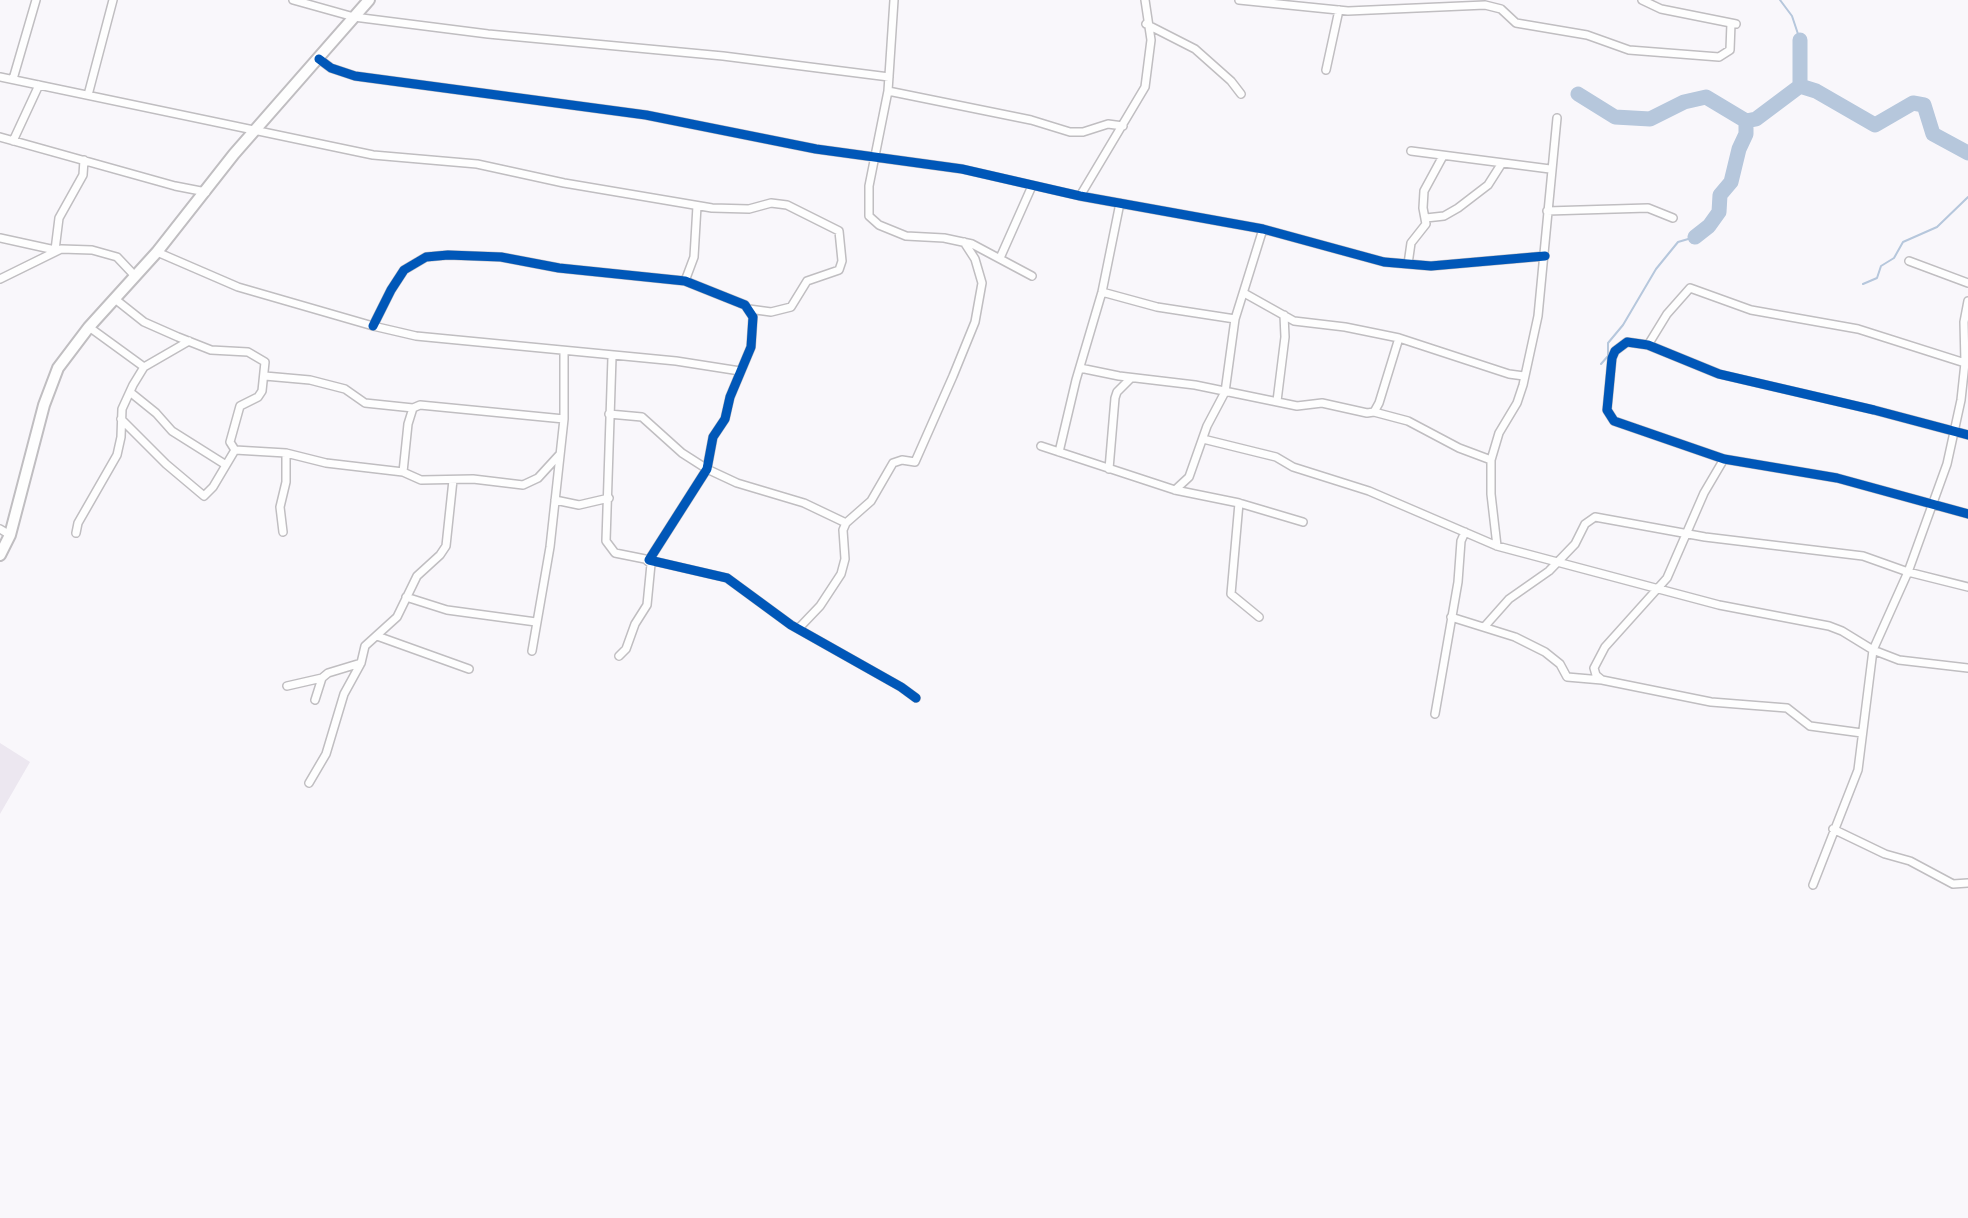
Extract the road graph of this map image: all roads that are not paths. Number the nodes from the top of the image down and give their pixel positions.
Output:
1 (36, 0) edge
2 (113, 0) edge
3 (293, 0) edge
4 (369, 0) edge
5 (894, 0) edge
6 (1144, 0) edge
7 (1239, 0) edge
8 (1332, 0) edge
9 (1642, 0) edge
10 (1330, 9) junction
11 (1340, 10) junction
12 (354, 17) junction
13 (1146, 24) junction
14 (319, 59) junction
15 (1326, 70) dead end
16 (0, 77) edge
17 (889, 77) junction
18 (13, 79) junction
19 (39, 85) junction
20 (888, 91) junction
21 (1241, 94) dead end
22 (88, 95) junction
23 (1557, 118) dead end
24 (1123, 126) junction
25 (256, 129) junction
26 (0, 137) edge
27 (13, 141) junction
28 (1411, 151) dead end
29 (1443, 156) junction
30 (874, 157) junction
31 (84, 160) junction
32 (1502, 163) junction
33 (1550, 169) junction
34 (1032, 186) junction
35 (206, 192) junction
36 (1080, 196) junction
37 (1120, 203) junction
38 (697, 206) junction
39 (1547, 211) junction
40 (1426, 218) junction
41 (1673, 218) dead end
42 (1263, 229) junction
43 (0, 238) edge
44 (964, 242) junction
45 (55, 250) junction
46 (157, 252) junction
47 (1545, 256) junction
48 (1000, 258) junction
49 (1909, 261) dead end
50 (1408, 264) junction
51 (135, 276) junction
52 (1032, 276) dead end
53 (0, 279) edge
54 (685, 281) junction
55 (1968, 283) edge
56 (1102, 292) junction
57 (1244, 293) junction
58 (115, 299) junction
59 (1968, 301) edge
60 (749, 309) junction
61 (1284, 315) junction
62 (1235, 319) junction
63 (373, 326) junction
64 (89, 327) junction
65 (1399, 338) junction
66 (189, 341) junction
67 (1648, 345) junction
68 (564, 352) junction
69 (612, 357) junction
70 (1967, 364) edge
71 (144, 367) junction
72 (1080, 368) junction
73 (740, 371) junction
74 (265, 376) junction
75 (1524, 376) junction
76 (1131, 378) junction
77 (130, 392) junction
78 (1225, 392) junction
79 (1277, 401) junction
80 (413, 408) junction
81 (1374, 412) junction
82 (609, 414) junction
83 (121, 419) junction
84 (564, 419) junction
85 (1953, 432) junction
86 (1968, 435) edge
87 (1203, 439) junction
88 (1041, 446) dead end
89 (235, 450) junction
90 (1059, 452) junction
91 (286, 453) junction
92 (560, 454) junction
93 (1724, 459) junction
94 (1491, 460) junction
95 (226, 465) junction
96 (707, 469) junction
97 (1109, 469) junction
98 (402, 472) junction
99 (453, 480) junction
100 (1175, 489) junction
101 (609, 498) junction
102 (555, 500) junction
103 (1239, 503) junction
104 (1932, 504) junction
105 (1968, 514) edge
106 (1303, 522) dead end
107 (846, 523) junction
108 (5, 532) edge
109 (284, 532) dead end
110 (1465, 532) junction
111 (76, 533) dead end
112 (1687, 533) junction
113 (1497, 546) junction
114 (0, 555) edge
115 (649, 560) junction
116 (1556, 563) junction
117 (1908, 572) junction
118 (1659, 587) junction
119 (1968, 587) edge
120 (406, 597) junction
121 (1260, 617) dead end
122 (1451, 617) junction
123 (536, 622) junction
124 (1485, 627) junction
125 (798, 629) junction
126 (377, 636) junction
127 (1873, 650) junction
128 (532, 651) dead end
129 (619, 656) dead end
130 (361, 663) junction
131 (1968, 668) edge
132 (469, 669) dead end
133 (322, 678) junction
134 (1602, 680) junction
135 (287, 686) dead end
136 (916, 698) dead end
137 (315, 700) dead end
138 (1435, 714) dead end
139 (1862, 733) junction
140 (309, 783) dead end
141 (1833, 829) junction
142 (1968, 883) edge
143 (1813, 885) dead end

1 - 18 street
2 - 22 street
3 - 12 street
4 - 12 street
5 - 17 street
6 - 13 street
7 - 10 street
8 - 10 street
9 - 11 street
10 - 11 street
11 - 15 street
12 - 14 street
12 - 17 street
13 - 21 street
13 - 24 street
14 - 25 street
14 - 30 street
16 - 18 street
17 - 20 street
18 - 19 street
19 - 22 street
19 - 27 street
20 - 24 street
20 - 30 street
22 - 25 street
23 - 33 street
24 - 36 street
25 - 35 street
25 - 38 street
26 - 27 street
27 - 31 street
28 - 29 street
29 - 32 street
29 - 40 street
30 - 34 street
30 - 44 street
31 - 35 street
31 - 45 street
32 - 33 street
32 - 40 street
33 - 39 street
34 - 36 street
34 - 48 street
35 - 46 street
36 - 37 street
37 - 42 street
37 - 56 street
38 - 54 street
38 - 60 street
39 - 41 street
39 - 47 street
40 - 50 street
42 - 50 street
42 - 57 street
43 - 45 street
44 - 48 street
44 - 107 street
45 - 51 street
45 - 53 street
46 - 51 street
46 - 63 street
47 - 50 street
47 - 75 street
48 - 52 street
49 - 55 street
51 - 58 street
54 - 60 street
54 - 63 street
56 - 62 street
56 - 72 street
57 - 61 street
57 - 62 street
58 - 64 street
58 - 66 street
59 - 70 street
60 - 73 street
61 - 65 street
61 - 79 street
62 - 78 street
63 - 68 street
64 - 71 street
64 - 108 street
65 - 75 street
65 - 81 street
66 - 71 street
66 - 74 street
67 - 70 street
67 - 85 street
67 - 93 street
68 - 69 street
68 - 84 street
69 - 73 street
69 - 82 street
70 - 85 street
71 - 77 street
72 - 76 street
72 - 90 street
73 - 96 street
74 - 80 street
74 - 89 street
75 - 94 street
76 - 78 street
76 - 97 street
77 - 83 street
77 - 95 street
78 - 79 street
78 - 87 street
79 - 81 street
80 - 84 street
80 - 98 street
81 - 94 street
82 - 96 street
82 - 101 street
83 - 95 street
83 - 111 street
84 - 92 street
85 - 86 street
85 - 104 street
87 - 100 street
87 - 110 street
88 - 90 street
89 - 91 street
89 - 95 street
90 - 97 street
91 - 98 street
91 - 109 street
92 - 99 street
92 - 102 street
93 - 104 street
93 - 112 street
94 - 113 street
96 - 107 street
96 - 115 street
97 - 100 street
98 - 99 street
99 - 120 street
100 - 103 street
101 - 102 street
101 - 115 street
102 - 123 street
103 - 106 street
103 - 121 street
104 - 105 street
104 - 117 street
107 - 125 street
108 - 114 street
110 - 113 street
110 - 122 street
112 - 116 street
112 - 117 street
112 - 118 street
113 - 116 street
115 - 125 street
115 - 129 street
116 - 118 street
116 - 124 street
117 - 119 street
117 - 127 street
118 - 127 street
118 - 134 street
120 - 123 street
120 - 126 street
122 - 124 street
122 - 138 street
123 - 128 street
124 - 134 street
125 - 136 street
126 - 130 street
126 - 132 street
127 - 131 street
127 - 139 street
130 - 133 street
130 - 140 street
133 - 135 street
133 - 137 street
134 - 139 street
139 - 141 street
141 - 142 street
141 - 143 street

